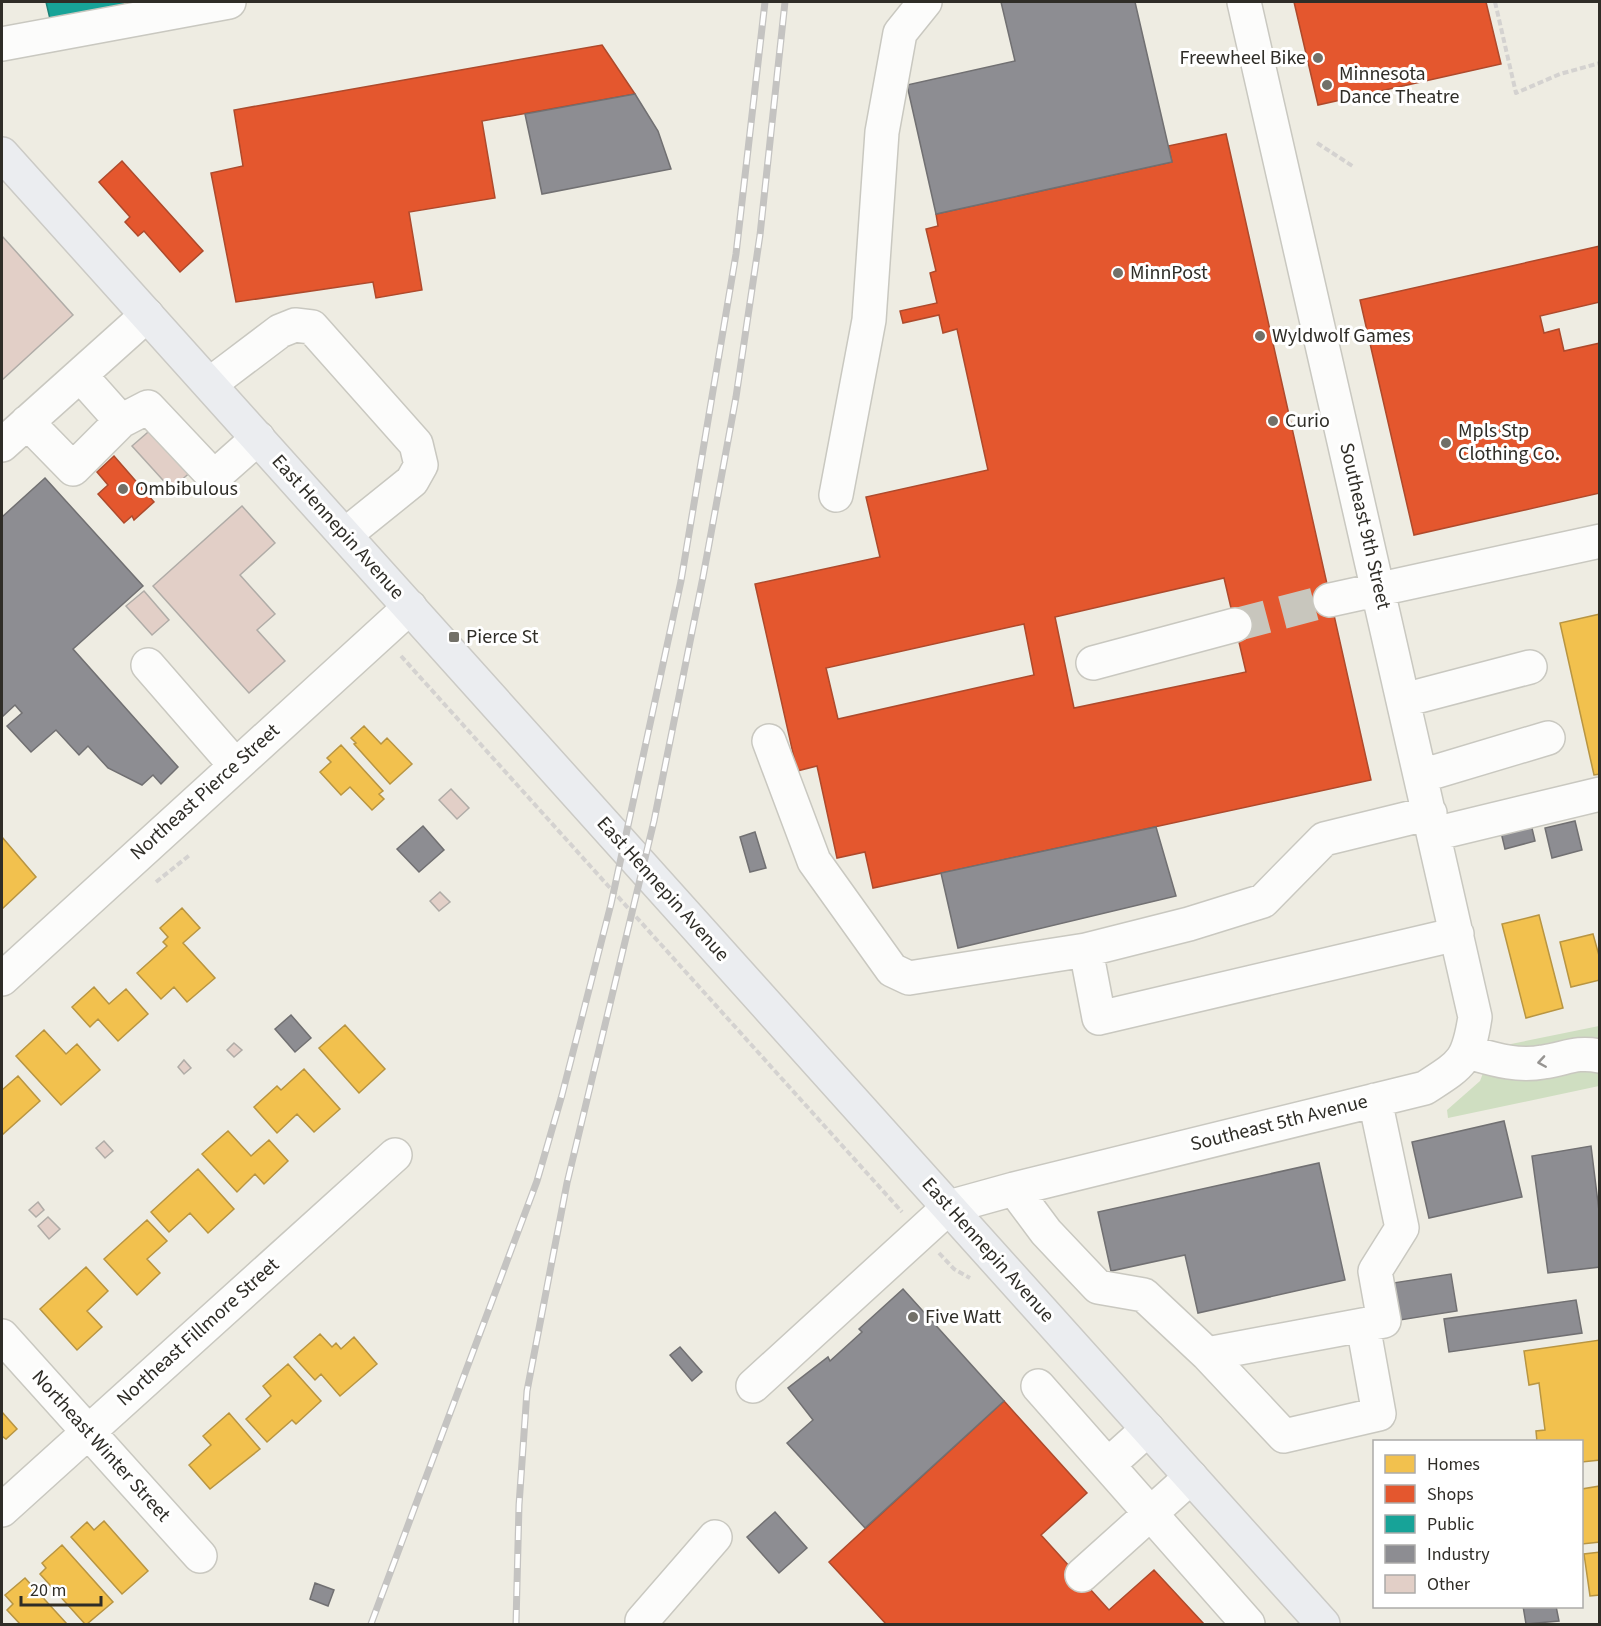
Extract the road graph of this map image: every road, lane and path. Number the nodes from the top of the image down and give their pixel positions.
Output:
1 (229, 2) edge
2 (926, 2) edge
3 (1244, 2) edge
4 (1495, 2) edge
5 (2, 44) edge
6 (1599, 63) edge
7 (1317, 143) dead end
8 (2, 154) edge
9 (1354, 167) dead end
10 (147, 315) junction
11 (80, 375) junction
12 (210, 384) junction
13 (122, 421) junction
14 (27, 422) junction
15 (258, 438) junction
16 (2, 445) edge
17 (836, 495) dead end
18 (345, 535) junction
19 (1599, 541) edge
20 (1379, 588) junction
21 (1330, 600) tunnel mouth
22 (410, 607) junction
23 (1235, 625) tunnel mouth
24 (380, 633) junction
25 (1093, 663) dead end
26 (148, 665) dead end
27 (1530, 667) dead end
28 (1404, 700) junction
29 (1548, 738) dead end
30 (769, 741) dead end
31 (235, 765) junction
32 (1421, 776) junction
33 (1599, 794) edge
34 (1432, 824) junction
35 (190, 854) dead end
36 (148, 889) dead end
37 (1457, 934) junction
38 (1086, 950) junction
39 (2, 979) edge
40 (1468, 1052) junction
41 (1599, 1056) edge
42 (1375, 1100) junction
43 (395, 1155) dead end
44 (1014, 1189) junction
45 (949, 1207) junction
46 (920, 1232) junction
47 (1363, 1325) junction
48 (2, 1336) edge
49 (1208, 1354) junction
50 (753, 1386) dead end
51 (1038, 1386) dead end
52 (1148, 1429) junction
53 (87, 1431) junction
54 (1108, 1465) junction
55 (1191, 1477) junction
56 (2, 1510) edge
57 (1150, 1513) junction
58 (715, 1537) dead end
59 (200, 1557) dead end
60 (1082, 1575) dead end
61 (645, 1624) edge
62 (1248, 1624) edge
63 (1323, 1624) edge

1 - 5 street
2 - 17 street
3 - 20 street, Southeast 9th Street
4 - 6 path
7 - 9 path
8 - 10 main road, East Hennepin Avenue
10 - 11 street
10 - 12 main road, East Hennepin Avenue
11 - 13 street
11 - 14 street
12 - 15 main road, East Hennepin Avenue
12 - 18 street
13 - 14 street
13 - 15 street
14 - 16 street
15 - 18 main road, East Hennepin Avenue
18 - 22 main road, East Hennepin Avenue
19 - 20 street
20 - 21 street
20 - 28 street, Southeast 9th Street
22 - 24 street, Northeast Pierce Street
22 - 45 main road, East Hennepin Avenue
23 - 25 street
24 - 31 street, Northeast Pierce Street
24 - 46 path
26 - 31 street
27 - 28 street
28 - 32 street, Southeast 9th Street
29 - 32 street
30 - 38 street
31 - 39 street, Northeast Pierce Street
32 - 34 street, Southeast 9th Street
33 - 34 street
34 - 37 street, Southeast 9th Street
34 - 38 street
35 - 36 path
37 - 38 street
37 - 40 street, Southeast 9th Street
41 -> 40 street
40 - 42 street, Southeast 5th Avenue
42 - 44 street, Southeast 5th Avenue
42 - 47 street
43 - 53 street, Northeast Fillmore Street
44 - 45 street, Southeast 5th Avenue
44 - 49 street
45 - 46 street
45 - 52 main road, East Hennepin Avenue
46 - 50 street
47 - 49 street
47 - 49 street
48 - 53 street, Northeast Winter Street
51 - 54 street
52 - 54 street
52 - 55 main road, East Hennepin Avenue
53 - 56 street, Northeast Fillmore Street
53 - 59 street, Northeast Winter Street
54 - 57 street
55 - 57 street
55 - 63 main road, East Hennepin Avenue
57 - 60 street
57 - 62 street
58 - 61 street

